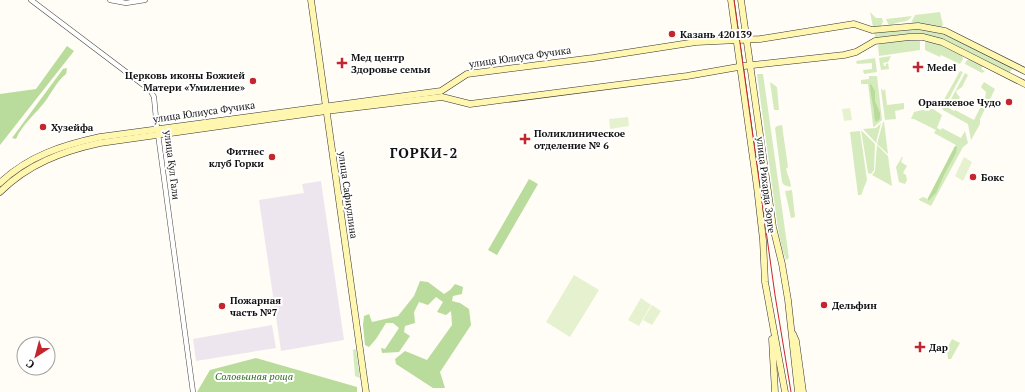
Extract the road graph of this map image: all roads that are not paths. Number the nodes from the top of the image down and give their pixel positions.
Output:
1 (31, 0) edge
2 (110, 0) edge
3 (145, 0) edge
4 (311, 0) edge
5 (731, 0) edge
6 (741, 0) edge
7 (746, 39) junction
8 (736, 40) junction
9 (750, 66) junction
10 (740, 67) junction
11 (1025, 71) edge
12 (1025, 84) edge
13 (326, 108) junction
14 (157, 132) junction
15 (0, 184) edge
16 (0, 192) edge
17 (772, 325) junction
18 (790, 325) junction
19 (192, 392) edge
20 (366, 392) edge
21 (775, 392) edge
22 (785, 392) edge
23 (798, 392) edge
24 (803, 392) edge

1 - 14 street, улица Кул Гали
2 - 3 street
4 - 13 main road, улица Сафиуллина
5 - 8 main road, улица Рихарда Зорге
6 - 7 main road, улица Рихарда Зорге
7 - 8 main road, улица Юлиуса Фучика
7 - 9 main road, улица Рихарда Зорге
7 - 11 main road, улица Юлиуса Фучика
8 - 10 main road, улица Рихарда Зорге
8 - 13 main road, улица Юлиуса Фучика
9 - 10 main road, улица Юлиуса Фучика
9 - 12 main road, улица Юлиуса Фучика
9 - 18 main road, улица Рихарда Зорге
10 - 13 main road, улица Юлиуса Фучика
10 - 17 main road, улица Рихарда Зорге
13 - 14 main road, улица Юлиуса Фучика
13 - 20 main road, улица Сафиуллина
14 - 15 main road, улица Юлиуса Фучика
14 - 16 main road, улица Юлиуса Фучика
14 - 19 street, улица Кул Гали
17 - 21 main road
17 - 22 main road, улица Рихарда Зорге
18 - 23 main road, улица Рихарда Зорге
18 - 24 main road

